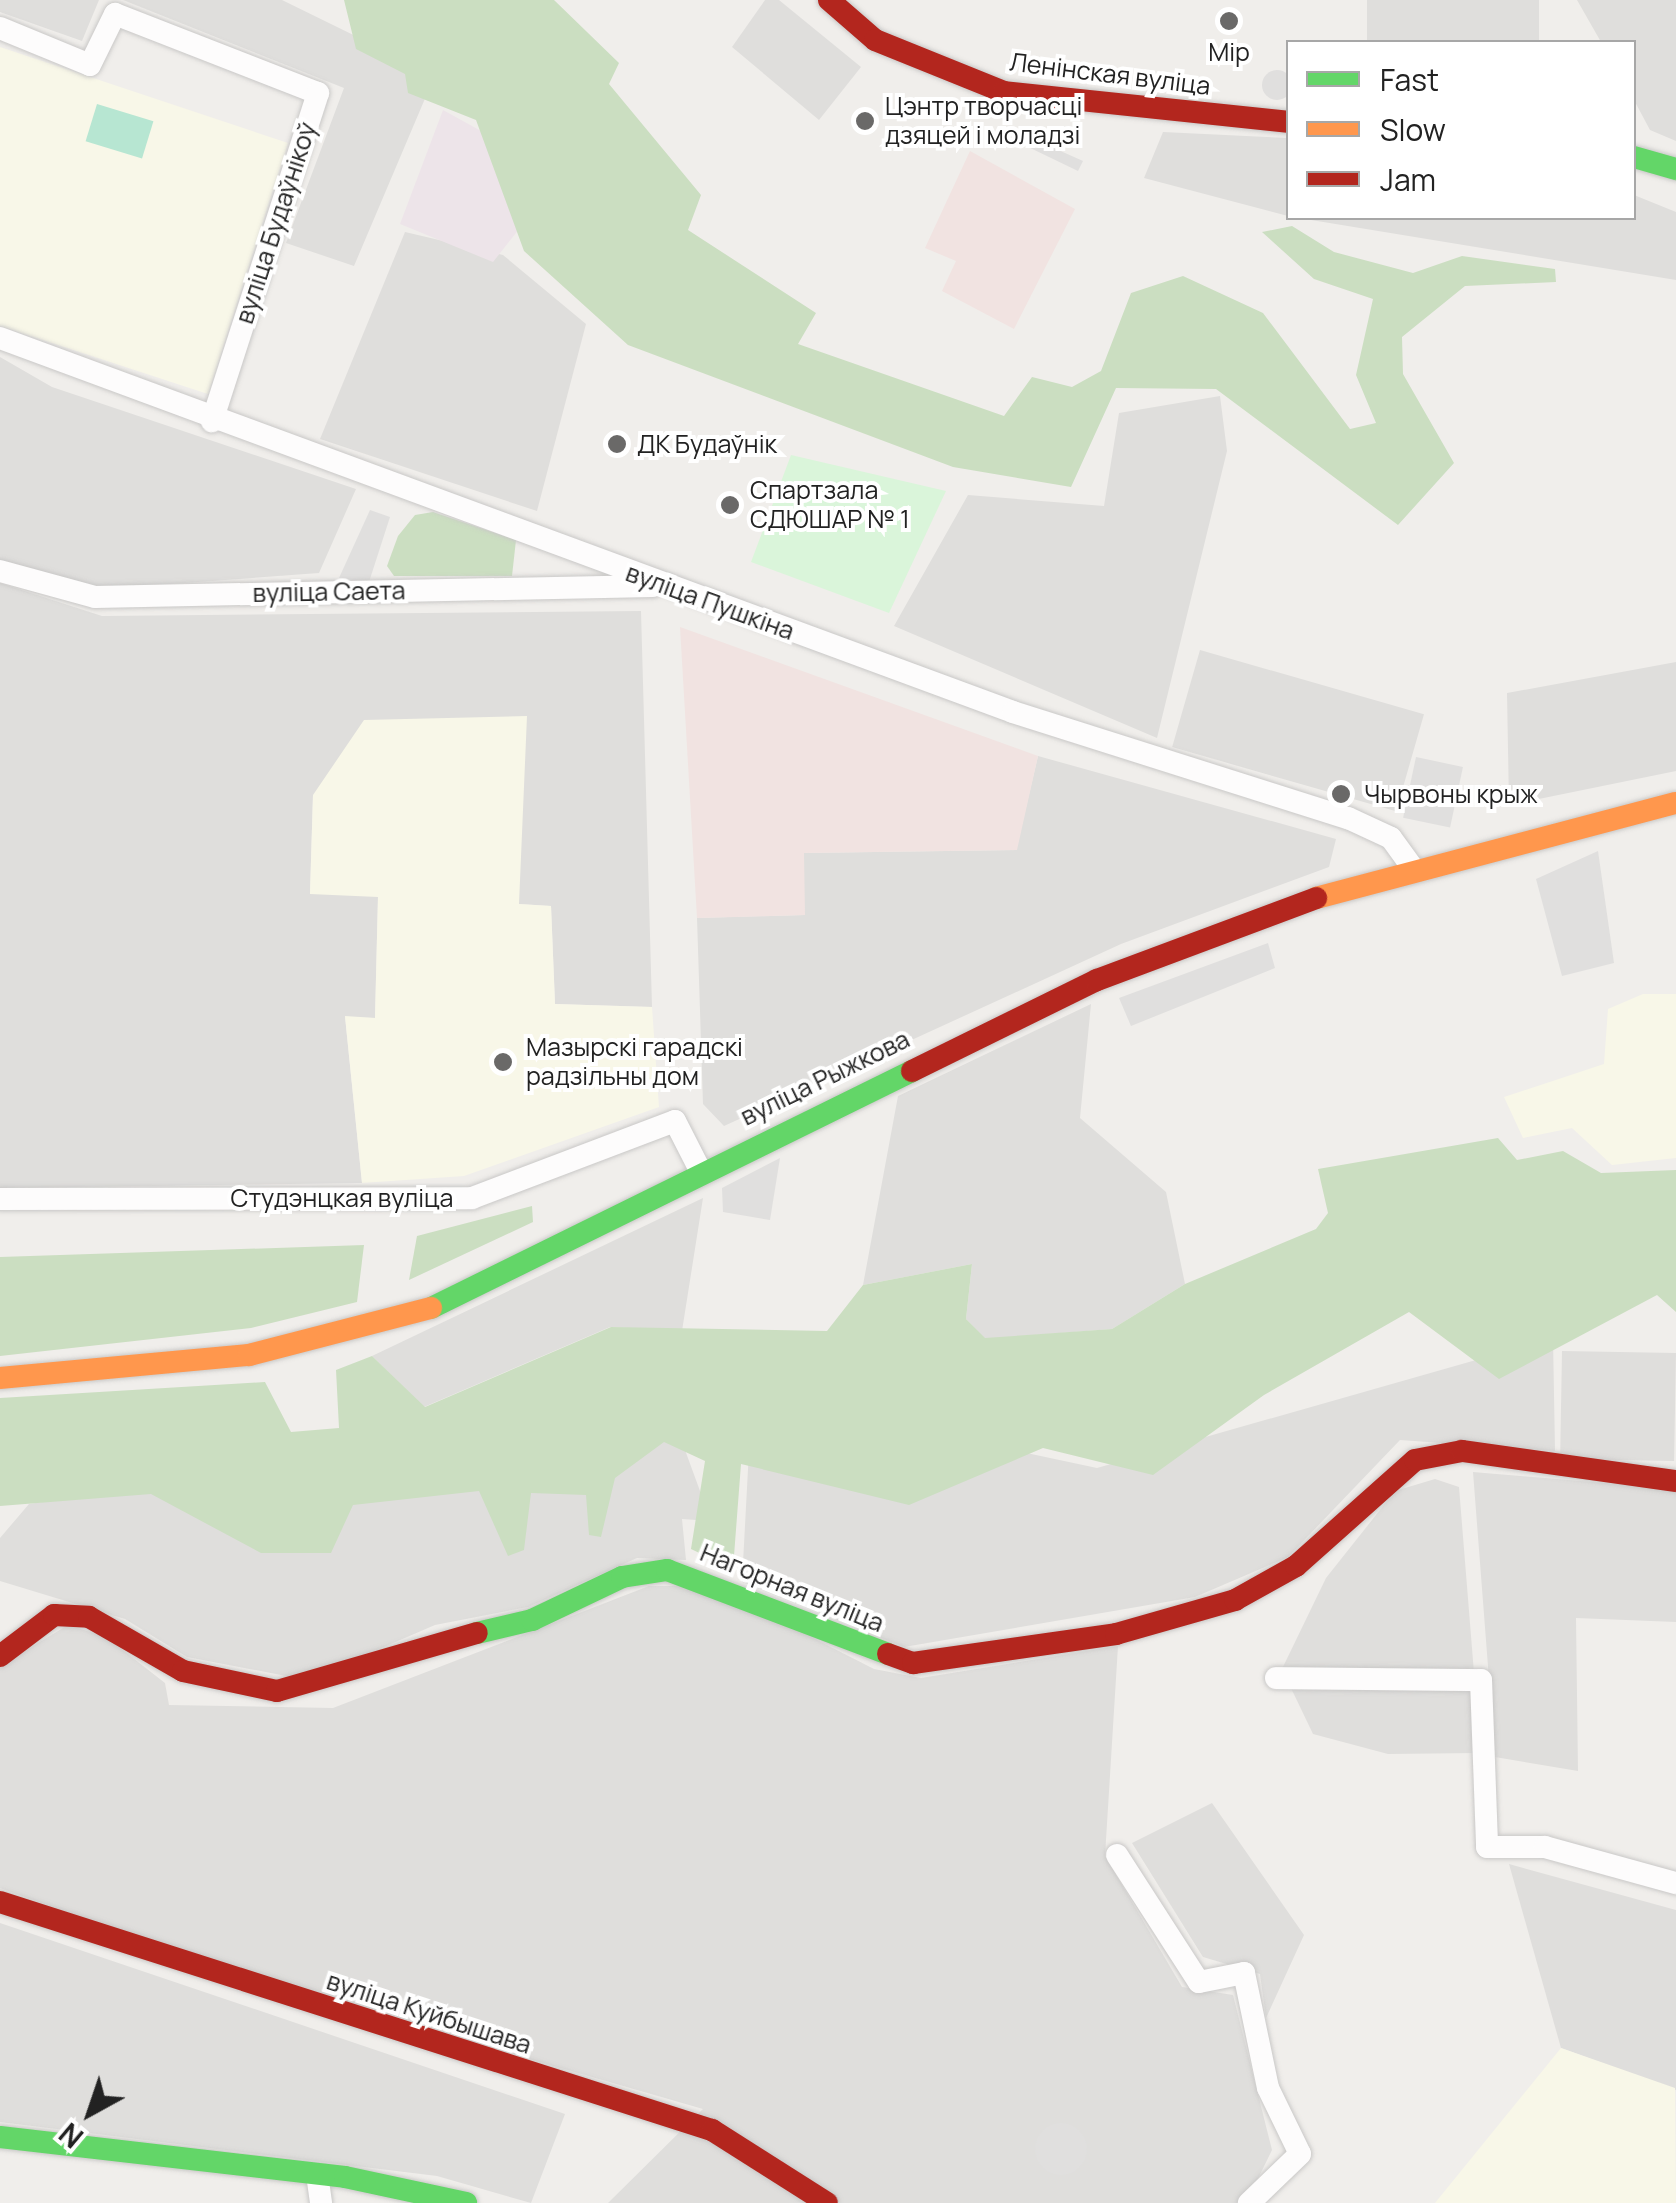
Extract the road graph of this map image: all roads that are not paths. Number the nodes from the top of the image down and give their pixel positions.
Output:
1 (829, 0) edge
2 (0, 28) edge
3 (1286, 122) edge
4 (1636, 158) edge
5 (1676, 169) edge
6 (0, 338) edge
7 (212, 421) junction
8 (0, 572) edge
9 (662, 586) junction
10 (1676, 803) edge
11 (1413, 868) junction
12 (700, 1170) junction
13 (0, 1199) edge
14 (0, 1378) edge
15 (1676, 1481) edge
16 (0, 1656) edge
17 (1276, 1678) dead end
18 (1117, 1855) dead end
19 (1676, 1883) edge
20 (0, 1902) edge
21 (0, 2137) edge
22 (316, 2174) junction
23 (321, 2203) edge
24 (466, 2203) edge
25 (827, 2203) edge
26 (1249, 2203) edge

1 - 3 main road, Ленінская вуліца
2 - 7 street, вуліца Будаўнікоў
4 - 5 main road
6 - 7 street, вуліца Пушкіна
7 - 9 street, вуліца Пушкіна
8 - 9 street, вуліца Саета
9 - 11 street, вуліца Пушкіна
10 - 11 main road, вуліца Рыжкова
11 - 12 main road, вуліца Рыжкова
12 - 13 street, Студэнцкая вуліца
12 - 14 main road, вуліца Рыжкова
15 - 16 main road, Нагорная вуліца
17 - 19 street
18 - 26 street
20 - 25 main road, вуліца Куйбышава
21 - 22 main road
22 - 23 street
22 - 24 main road

